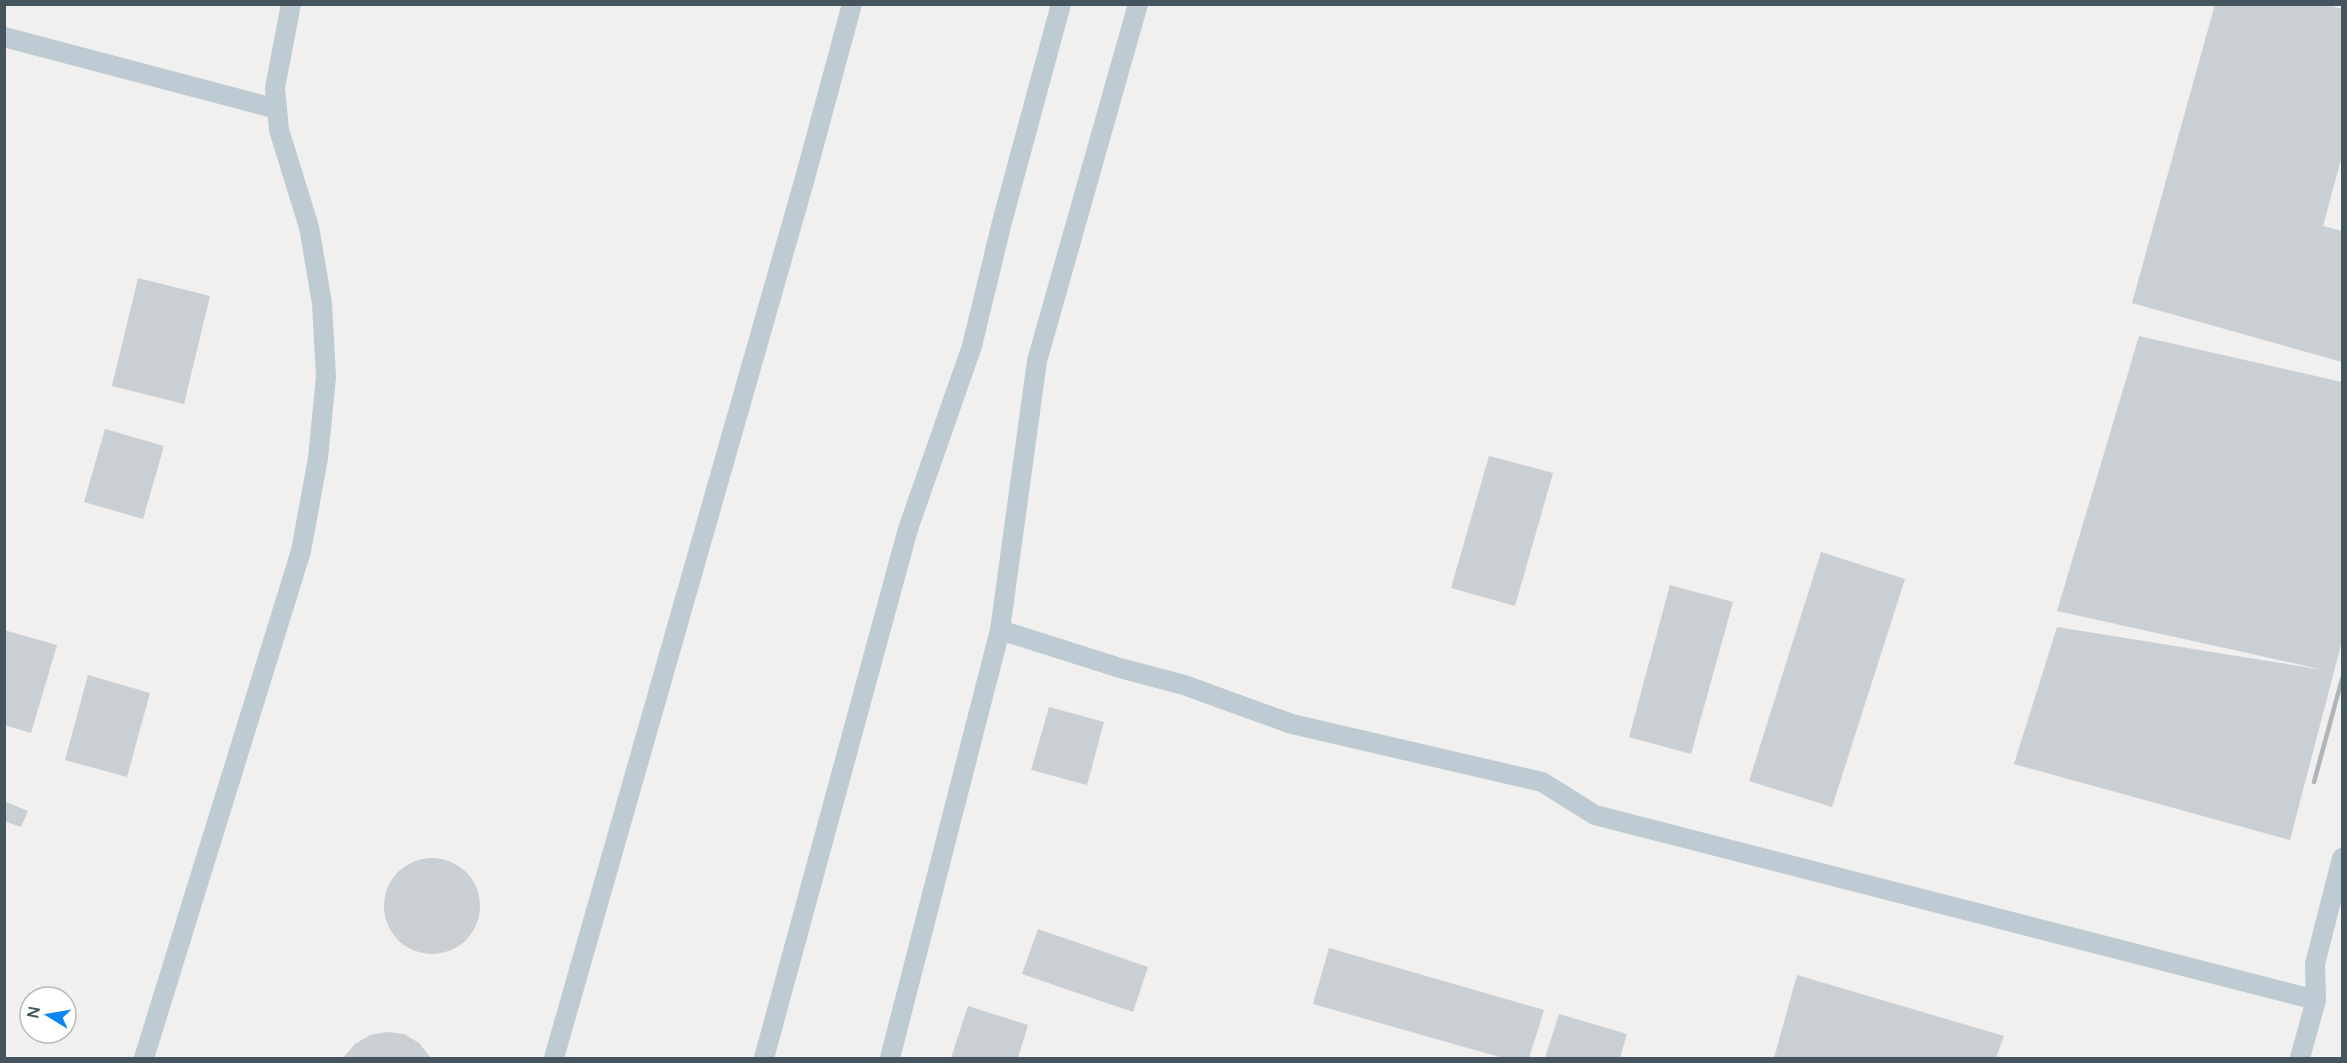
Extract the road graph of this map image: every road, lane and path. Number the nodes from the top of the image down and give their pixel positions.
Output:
1 (291, 4) edge
2 (852, 4) edge
3 (1061, 4) edge
4 (1138, 4) edge
5 (4, 37) edge
6 (277, 109) junction
7 (1000, 630) junction
8 (2343, 858) edge
9 (2316, 1000) junction
10 (144, 1059) edge
11 (554, 1059) edge
12 (764, 1059) edge
13 (890, 1059) edge
14 (2300, 1059) edge

1 - 6 lane
2 - 11 lane
3 - 12 lane
4 - 7 lane
5 - 6 lane
6 - 10 lane
7 - 9 lane
7 - 13 lane
8 - 9 lane
9 - 14 lane

